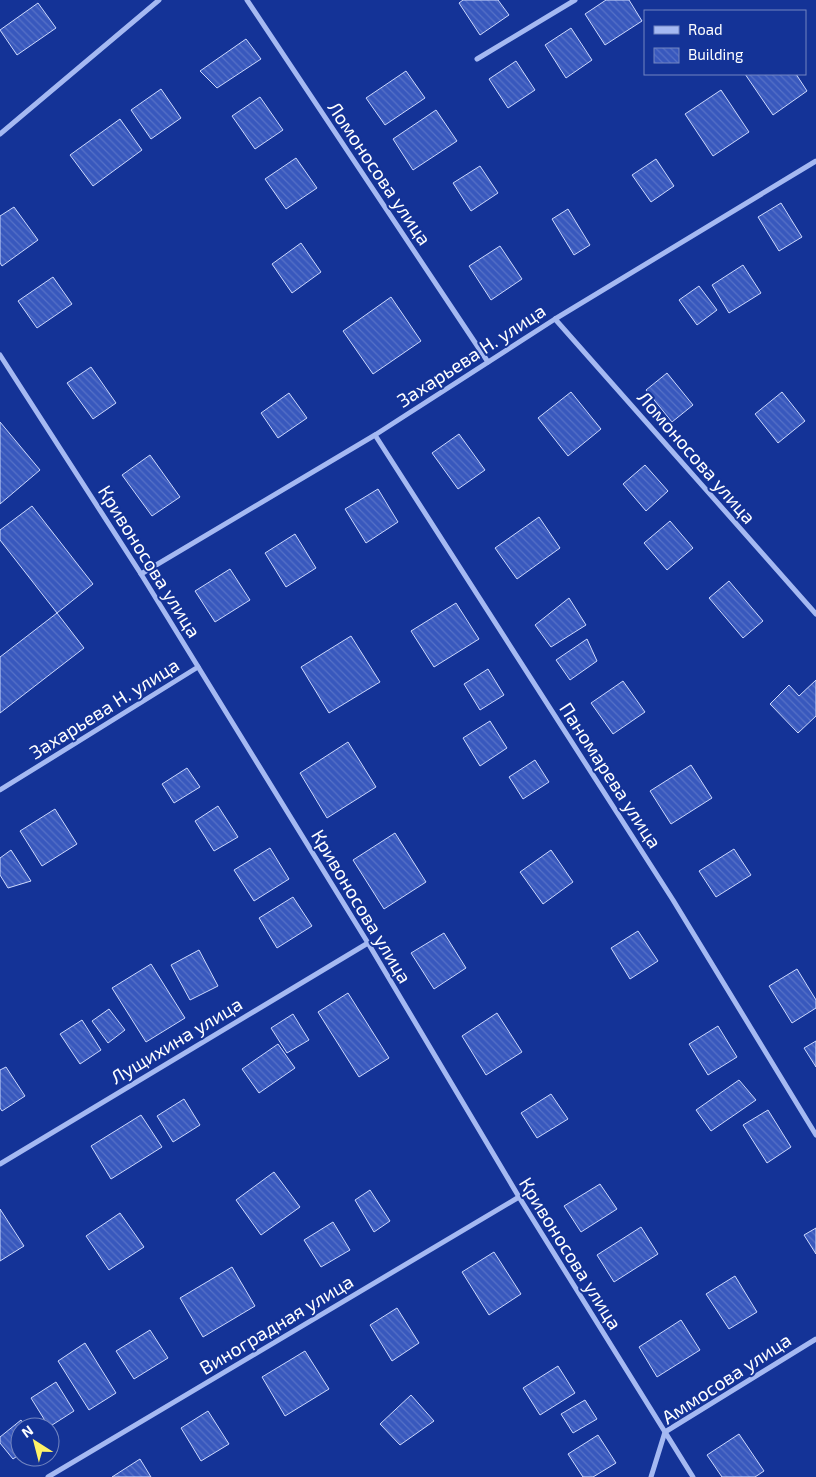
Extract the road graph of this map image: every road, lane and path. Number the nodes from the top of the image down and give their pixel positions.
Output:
1 (159, 0) edge
2 (246, 0) edge
3 (574, 0) edge
4 (477, 59) dead end
5 (0, 134) edge
6 (816, 161) edge
7 (555, 319) junction
8 (0, 354) edge
9 (488, 362) junction
10 (376, 435) junction
11 (141, 574) junction
12 (816, 614) edge
13 (198, 668) junction
14 (0, 790) edge
15 (368, 943) junction
16 (816, 1135) edge
17 (0, 1164) edge
18 (519, 1197) junction
19 (816, 1339) edge
20 (665, 1432) junction
21 (48, 1477) edge
22 (651, 1477) edge
23 (693, 1477) edge

1 - 5 street
2 - 9 street, Ломоносова улица
3 - 4 street
6 - 7 street, Захарьева Н. улица
7 - 9 street, Захарьева Н. улица
7 - 12 street, Ломоносова улица
8 - 11 street, Кривоносова улица
9 - 10 street, Захарьева Н. улица
10 - 11 street, Захарьева Н. улица
10 - 16 street, Паномарева улица
11 - 13 street, Кривоносова улица
13 - 14 street, Захарьева Н. улица
13 - 15 street, Кривоносова улица
15 - 17 street, Лущихина улица
15 - 18 street, Кривоносова улица
18 - 20 street, Кривоносова улица
18 - 21 street, Виноградная улица
19 - 20 street, Аммосова улица
20 - 22 street, Аммосова улица
20 - 23 street, Кривоносова улица

